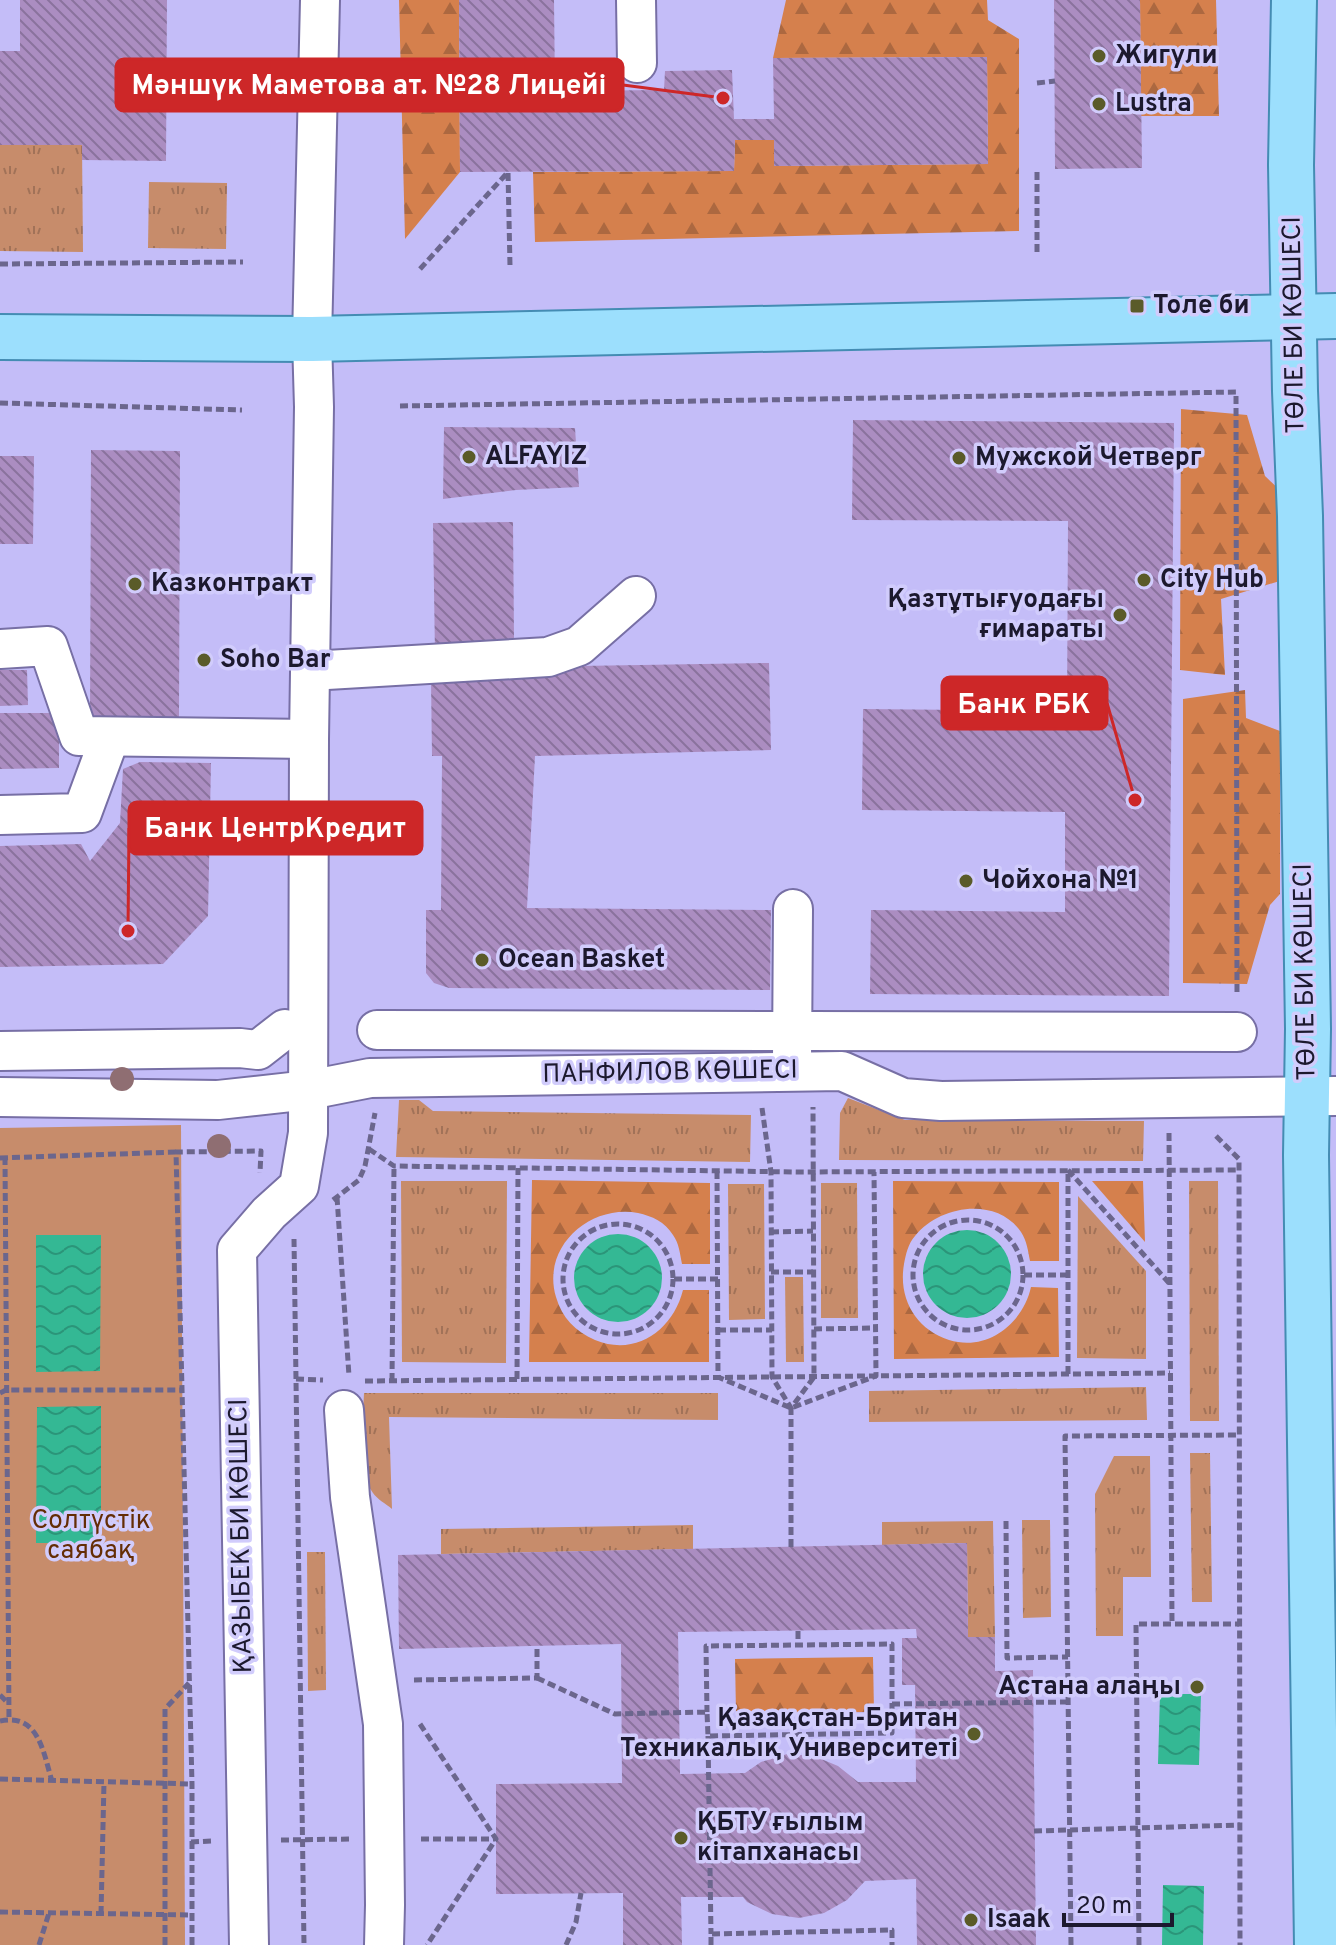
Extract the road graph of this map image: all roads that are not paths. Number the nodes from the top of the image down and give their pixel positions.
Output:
1 (320, 0) edge
2 (636, 0) edge
3 (1294, 0) edge
4 (637, 63) dead end
5 (1315, 316) edge
6 (0, 337) edge
7 (312, 339) junction
8 (636, 596) dead end
9 (0, 649) edge
10 (310, 671) junction
11 (110, 737) junction
12 (309, 739) junction
13 (0, 815) edge
14 (793, 909) dead end
15 (285, 1029) dead end
16 (377, 1030) dead end
17 (1237, 1032) road end
18 (0, 1051) edge
19 (803, 1086) junction
20 (309, 1090) junction
21 (1322, 1096) edge
22 (0, 1097) edge
23 (348, 1388) road end
24 (249, 1945) edge
25 (384, 1945) edge
26 (1317, 1945) edge

1 - 7 street
2 - 4 street
3 - 5 main road, ТӨЛЕ БИ КӨШЕСІ
5 - 7 main road
5 - 21 main road, ТӨЛЕ БИ КӨШЕСІ
6 - 7 main road
7 - 10 street
8 - 10 street
9 - 11 street
10 - 12 street
11 - 12 street
11 - 13 street
12 - 20 street
14 - 19 street
15 - 18 street
16 - 17 street, ПАНФИЛОВ КӨШЕСІ
19 - 20 street, ПАНФИЛОВ КӨШЕСІ
19 - 21 street, ПАНФИЛОВ КӨШЕСІ
20 - 22 street, ПАНФИЛОВ КӨШЕСІ
20 - 24 street, ҚАЗЫБЕК БИ КӨШЕСІ
21 - 26 main road, ТӨЛЕ БИ КӨШЕСІ
23 - 25 street

